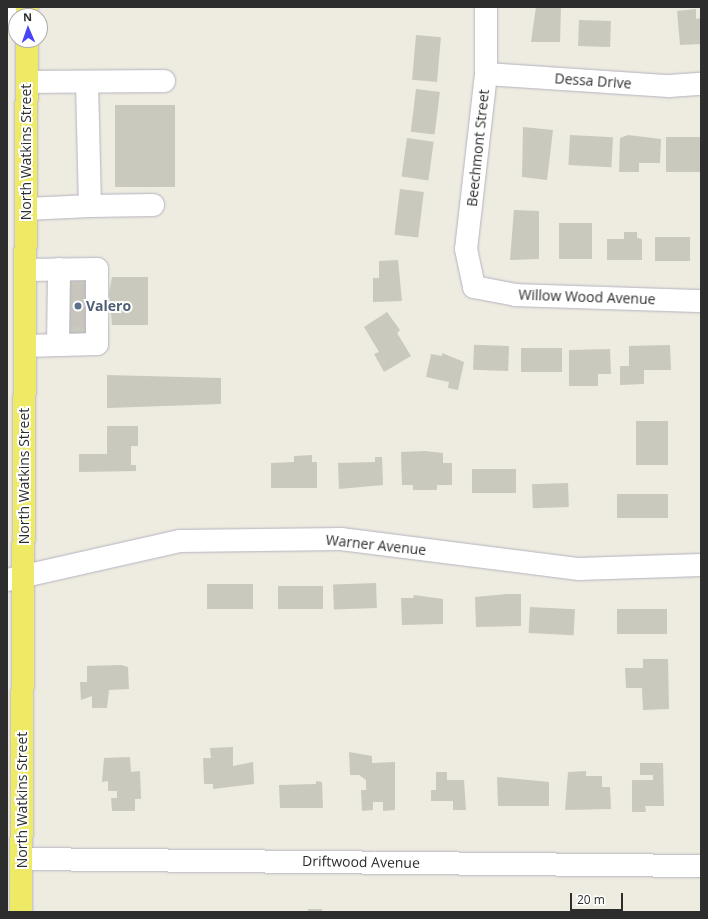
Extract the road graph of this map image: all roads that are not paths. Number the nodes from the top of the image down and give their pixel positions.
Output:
1 (486, 7) edge
2 (27, 48) edge
3 (486, 74) junction
4 (164, 81) dead end
5 (27, 82) junction
6 (87, 82) junction
7 (701, 84) edge
8 (153, 205) dead end
9 (90, 206) junction
10 (26, 209) junction
11 (60, 269) junction
12 (25, 270) junction
13 (474, 287) joint
14 (701, 301) edge
15 (78, 305) junction
16 (58, 345) junction
17 (25, 346) junction
18 (701, 565) edge
19 (15, 579) edge
20 (22, 859) junction
21 (701, 866) edge
22 (21, 912) edge

1 - 3 street, Beechmont Street
2 - 5 main road, North Watkins Street
3 - 7 street, Dessa Drive
3 - 13 street, Beechmont Street
4 - 6 street
5 - 6 street
5 - 10 main road, North Watkins Street
6 - 9 street
8 - 9 street
9 - 10 street
10 - 12 main road, North Watkins Street
11 - 12 street
11 - 15 street
11 - 15 street
12 - 17 main road, North Watkins Street
13 - 14 street, Willow Wood Avenue
15 - 16 street
15 - 16 street
16 - 17 street
17 - 19 main road, North Watkins Street
18 - 19 street, Warner Avenue
19 - 20 main road, North Watkins Street
20 - 21 street, Driftwood Avenue
20 - 22 main road, North Watkins Street

